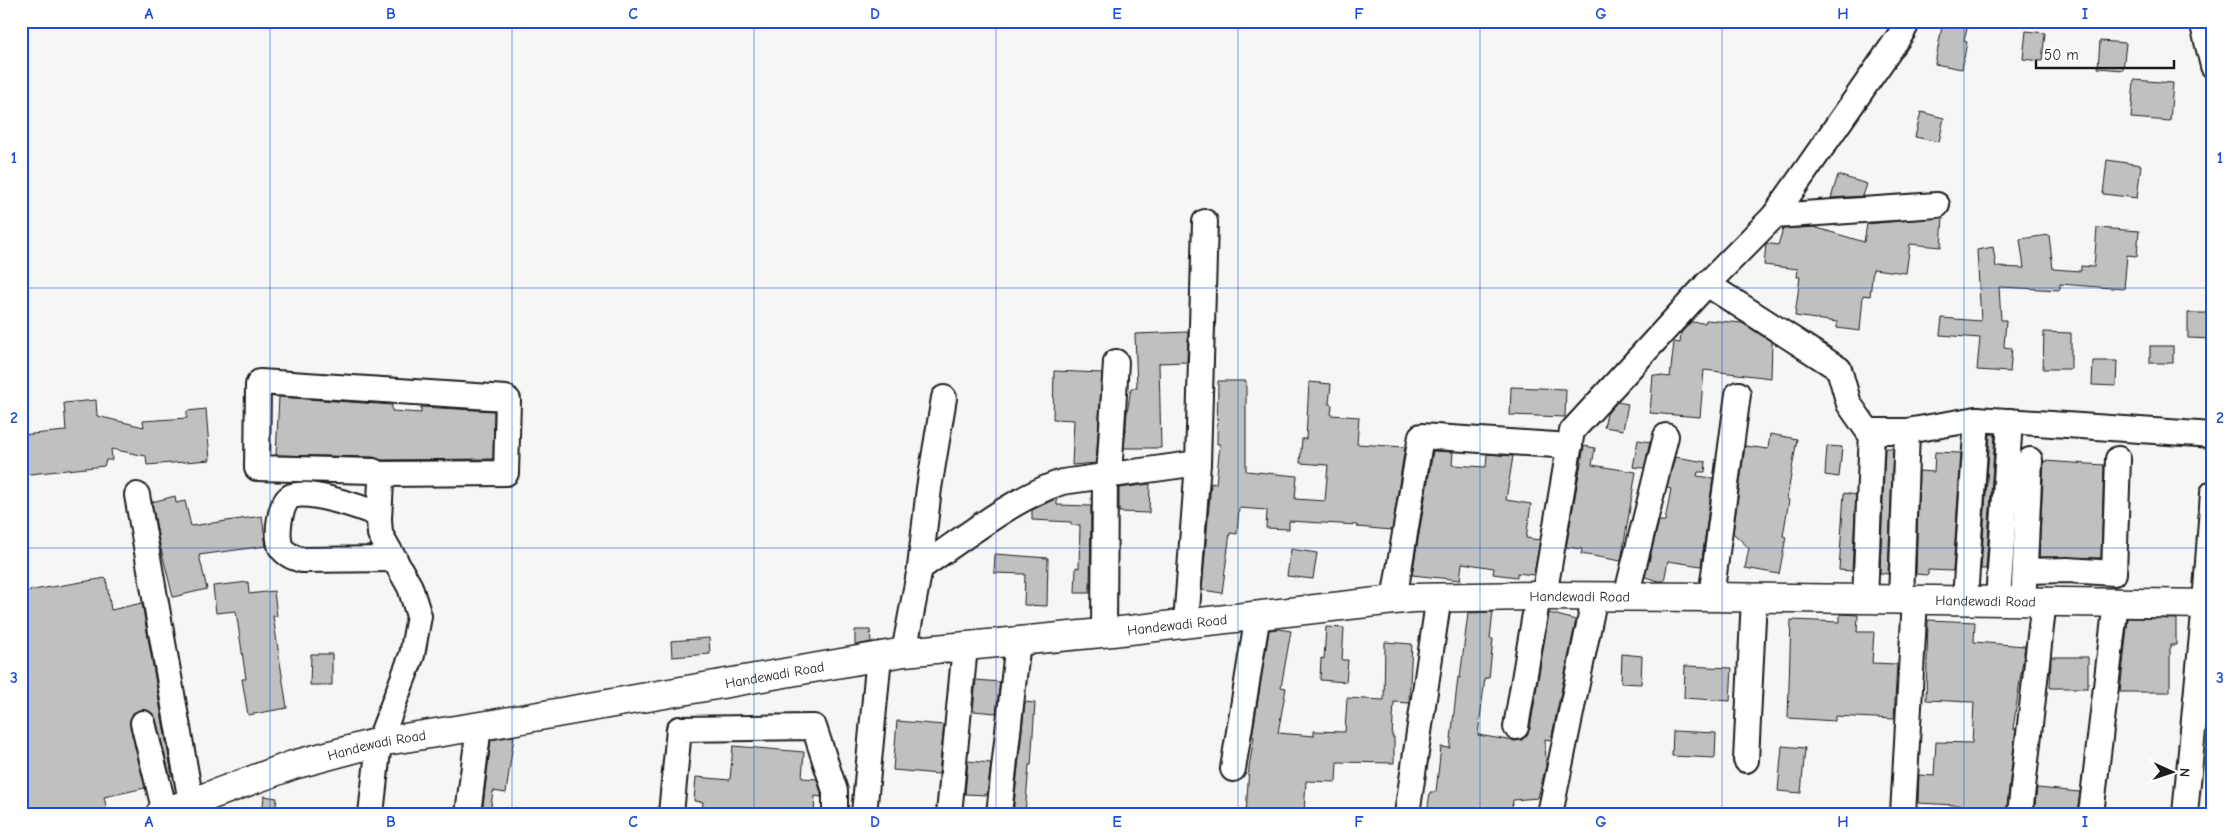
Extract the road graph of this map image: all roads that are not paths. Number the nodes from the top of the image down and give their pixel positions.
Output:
1 (1908, 21) edge
2 (2202, 21) edge
3 (2213, 66) edge
4 (1937, 205) dead end
5 (1774, 216) junction
6 (1205, 222) dead end
7 (1707, 284) junction
8 (1116, 362) dead end
9 (1738, 394) dead end
10 (944, 398) dead end
11 (1977, 419) junction
12 (2010, 421) junction
13 (1872, 431) junction
14 (1907, 431) junction
15 (2213, 435) edge
16 (1666, 436) dead end
17 (1570, 446) junction
18 (2118, 459) dead end
19 (2030, 460) dead end
20 (1198, 463) junction
21 (379, 474) junction
22 (1107, 476) junction
23 (2213, 493) edge
24 (137, 495) dead end
25 (379, 515) junction
26 (395, 559) junction
27 (920, 568) junction
28 (2067, 570) junction
29 (2025, 571) junction
30 (1439, 596) junction
31 (1541, 596) junction
32 (1595, 596) junction
33 (1626, 596) junction
34 (1711, 597) junction
35 (1754, 598) junction
36 (1865, 599) junction
37 (1908, 599) junction
38 (1394, 600) junction
39 (1965, 600) junction
40 (2032, 600) junction
41 (2116, 602) junction
42 (2209, 604) edge
43 (1258, 614) junction
44 (1186, 623) junction
45 (1104, 632) junction
46 (1018, 641) junction
47 (965, 646) junction
48 (892, 654) junction
49 (143, 723) dead end
50 (479, 726) junction
51 (1516, 727) dead end
52 (2203, 733) edge
53 (379, 742) junction
54 (1746, 760) dead end
55 (1233, 769) dead end
56 (191, 802) junction
57 (835, 803) edge
58 (866, 803) edge
59 (163, 813) edge
60 (371, 814) edge
61 (468, 814) edge
62 (671, 814) edge
63 (949, 814) edge
64 (1000, 814) edge
65 (1407, 814) edge
66 (1550, 814) edge
67 (1903, 814) edge
68 (2020, 814) edge
69 (2091, 814) edge
70 (2185, 814) edge

1 - 5 street
2 - 3 street
4 - 5 street
5 - 7 street
6 - 20 street
7 - 13 street
7 - 17 street
8 - 22 street
9 - 34 street
10 - 27 street
11 - 12 street
11 - 14 street
11 - 39 street
12 - 15 street
12 - 40 street
13 - 14 street
13 - 36 street
14 - 37 street
16 - 33 street
17 - 31 street
17 - 38 street
18 - 28 street
19 - 29 street
20 - 22 street
20 - 44 street
21 - 21 street
21 - 25 street
22 - 27 street
22 - 45 street
23 - 42 street
24 - 56 street
25 - 26 street
25 - 26 street
26 - 53 street
27 - 48 street
28 - 29 street
28 - 40 street
29 - 40 street
30 - 31 main road, Handewadi Road
30 - 38 main road, Handewadi Road
30 - 65 street
31 - 32 main road, Handewadi Road
31 - 51 street
32 - 33 main road, Handewadi Road
32 - 66 street
33 - 34 main road, Handewadi Road
34 - 35 main road, Handewadi Road
35 - 36 main road, Handewadi Road
35 - 54 street
36 - 37 main road, Handewadi Road
37 - 39 main road, Handewadi Road
37 - 67 street
38 - 43 main road, Handewadi Road
39 - 40 main road, Handewadi Road
40 - 41 main road, Handewadi Road
40 - 68 street
41 - 42 main road, Handewadi Road
41 - 69 street
42 - 52 street
43 - 44 main road, Handewadi Road
43 - 55 street
44 - 45 main road, Handewadi Road
45 - 46 main road, Handewadi Road
46 - 47 main road, Handewadi Road
46 - 64 street
47 - 48 main road, Handewadi Road
47 - 63 street
48 - 50 main road, Handewadi Road
48 - 58 street
49 - 59 street
50 - 53 main road, Handewadi Road
50 - 61 street
52 - 70 street
53 - 56 main road, Handewadi Road
53 - 60 street
56 - 59 main road, Handewadi Road
57 - 58 street
57 - 62 street

